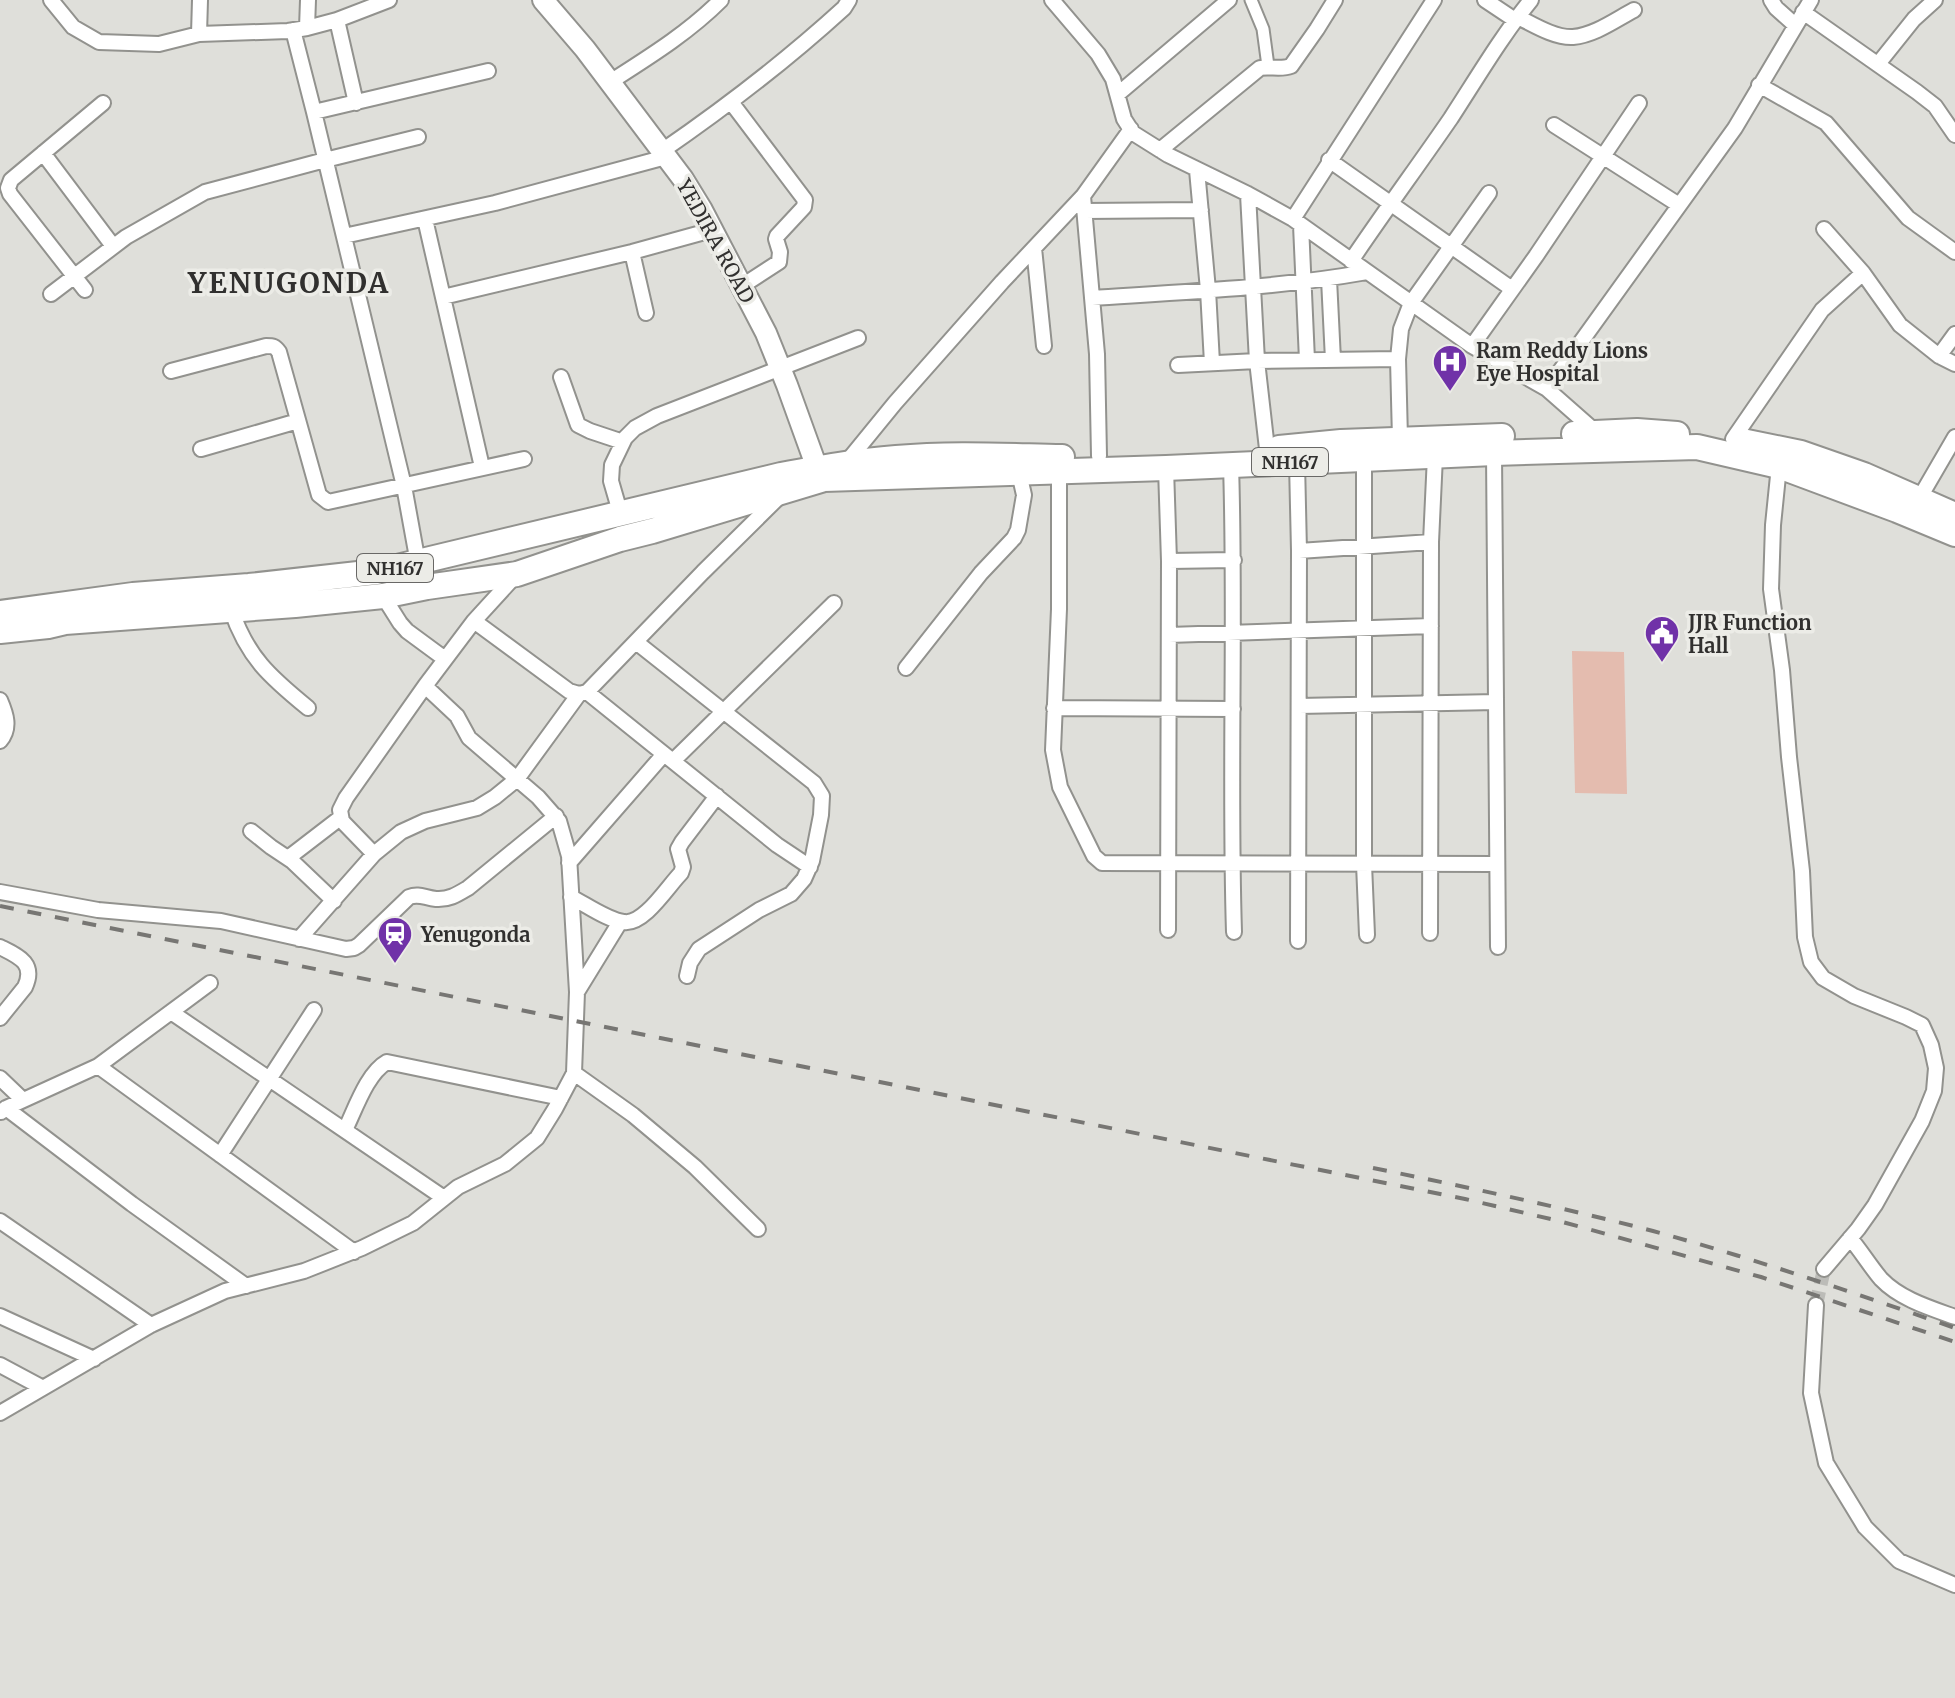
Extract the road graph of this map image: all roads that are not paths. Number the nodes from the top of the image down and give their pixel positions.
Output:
1 (51, 0) edge
2 (200, 0) edge
3 (308, 0) edge
4 (389, 0) edge
5 (543, 0) edge
6 (721, 0) edge
7 (849, 0) edge
8 (1052, 0) edge
9 (1067, 0) edge
10 (1229, 0) edge
11 (1251, 0) edge
12 (1335, 0) edge
13 (1434, 0) edge
14 (1485, 0) edge
15 (1531, 0) edge
16 (1771, 0) edge
17 (1935, 0) edge
18 (1634, 10) dead end
19 (1803, 13) edge
20 (1516, 19) junction
21 (337, 20) junction
22 (1069, 20) junction
23 (300, 29) junction
24 (199, 34) junction
25 (1878, 64) junction
26 (1268, 66) junction
27 (488, 71) dead end
28 (610, 82) junction
29 (1759, 85) junction
30 (1118, 94) junction
31 (731, 102) junction
32 (103, 103) dead end
33 (356, 103) junction
34 (1639, 103) dead end
35 (314, 112) junction
36 (1554, 125) dead end
37 (1131, 129) junction
38 (1955, 135) edge
39 (418, 137) dead end
40 (1160, 150) junction
41 (43, 153) junction
42 (664, 154) junction
43 (1604, 157) junction
44 (325, 160) junction
45 (1329, 160) junction
46 (1197, 170) junction
47 (1489, 193) dead end
48 (1248, 194) junction
49 (1390, 202) junction
50 (1084, 203) junction
51 (1679, 205) junction
52 (1201, 210) junction
53 (425, 219) junction
54 (1297, 222) junction
55 (1824, 229) dead end
56 (712, 230) junction
57 (344, 236) junction
58 (113, 246) junction
59 (1451, 246) junction
60 (1034, 248) junction
61 (632, 252) junction
62 (1955, 252) edge
63 (1351, 261) junction
64 (1367, 272) junction
65 (1863, 273) junction
66 (74, 276) junction
67 (1329, 279) junction
68 (1302, 281) junction
69 (742, 286) junction
70 (1253, 286) junction
71 (1512, 289) junction
72 (85, 290) dead end
73 (1208, 290) junction
74 (51, 294) dead end
75 (443, 297) junction
76 (1092, 298) junction
77 (1411, 303) junction
78 (646, 313) dead end
79 (1955, 334) edge
80 (858, 338) dead end
81 (1044, 346) dead end
82 (1472, 346) junction
83 (1939, 356) junction
84 (1398, 359) junction
85 (1307, 360) junction
86 (1333, 360) junction
87 (1257, 361) junction
88 (1212, 363) junction
89 (1955, 364) edge
90 (1178, 365) dead end
91 (781, 368) junction
92 (171, 371) dead end
93 (561, 377) dead end
94 (1547, 389) junction
95 (298, 421) junction
96 (1597, 433) junction
97 (1955, 437) edge
98 (1400, 439) junction
99 (1733, 439) junction
100 (623, 442) junction
101 (201, 449) dead end
102 (1267, 449) junction
103 (1494, 453) junction
104 (1099, 456) junction
105 (1435, 456) junction
106 (524, 459) dead end
107 (1364, 459) junction
108 (1297, 462) junction
109 (846, 463) junction
110 (1231, 465) junction
111 (1779, 466) junction
112 (482, 467) junction
113 (817, 468) junction
114 (1166, 468) junction
115 (1059, 472) junction
116 (1019, 473) junction
117 (404, 486) junction
118 (786, 491) junction
119 (1919, 499) junction
120 (620, 512) junction
121 (1955, 515) edge
122 (1955, 534) edge
123 (1431, 542) junction
124 (1365, 546) junction
125 (1299, 551) junction
126 (1234, 560) junction
127 (1169, 561) junction
128 (418, 563) junction
129 (517, 574) junction
130 (383, 596) junction
131 (834, 603) dead end
132 (231, 609) junction
133 (0, 613) edge
134 (474, 621) junction
135 (1431, 626) junction
136 (1365, 628) junction
137 (0, 631) edge
138 (1299, 631) junction
139 (1233, 633) junction
140 (1169, 635) junction
141 (636, 642) junction
142 (445, 659) junction
143 (906, 668) dead end
144 (425, 686) junction
145 (583, 693) junction
146 (0, 700) edge
147 (1496, 702) junction
148 (1431, 703) junction
149 (1365, 704) junction
150 (1299, 706) junction
151 (308, 708) dead end
152 (1054, 708) junction
153 (1169, 708) junction
154 (1233, 709) junction
155 (725, 712) junction
156 (0, 741) edge
157 (669, 758) junction
158 (517, 779) junction
159 (717, 796) junction
160 (556, 816) junction
161 (340, 818) junction
162 (251, 831) dead end
163 (374, 854) junction
164 (288, 858) junction
165 (569, 863) junction
166 (1168, 863) junction
167 (1232, 863) junction
168 (1298, 864) junction
169 (1364, 864) junction
170 (1430, 864) junction
171 (1497, 864) junction
172 (810, 867) junction
173 (0, 892) edge
174 (571, 897) junction
175 (334, 901) junction
176 (620, 922) junction
177 (1168, 930) dead end
178 (1234, 932) dead end
179 (1430, 933) dead end
180 (1367, 935) dead end
181 (299, 939) junction
182 (1298, 941) dead end
183 (0, 947) edge
184 (1498, 947) dead end
185 (687, 976) dead end
186 (210, 983) dead end
187 (577, 992) junction
188 (314, 1010) dead end
189 (171, 1012) junction
190 (0, 1018) edge
191 (98, 1066) junction
192 (574, 1073) junction
193 (0, 1078) edge
194 (269, 1078) junction
195 (561, 1098) junction
196 (23, 1100) junction
197 (3, 1110) edge
198 (345, 1130) junction
199 (220, 1155) junction
200 (444, 1198) junction
201 (0, 1221) edge
202 (758, 1229) dead end
203 (1850, 1238) junction
204 (354, 1252) junction
205 (1824, 1269) tunnel mouth
206 (246, 1286) junction
207 (1816, 1305) tunnel mouth
208 (0, 1316) edge
209 (1955, 1317) edge
210 (151, 1325) junction
211 (94, 1359) junction
212 (0, 1365) edge
213 (43, 1388) junction
214 (0, 1413) edge
215 (1955, 1585) edge

1 - 24 street
2 - 24 street
3 - 23 street
4 - 21 street
5 - 28 main road, YEDIRA ROAD
6 - 28 street
7 - 31 street
8 - 22 street
9 - 22 street
10 - 30 street
11 - 26 street
12 - 26 street
13 - 45 street
14 - 20 street
15 - 20 street
16 - 19 street
17 - 25 street
18 - 20 street
19 - 25 street
19 - 29 street
20 - 49 street
21 - 23 street
21 - 33 street
22 - 30 street
23 - 24 street
23 - 35 street
25 - 38 street
26 - 40 street
27 - 33 street
28 - 42 main road, YEDIRA ROAD
29 - 51 street
29 - 62 street
30 - 37 street
31 - 42 street
31 - 69 street
32 - 41 street
33 - 35 street
34 - 43 street
35 - 44 street
36 - 43 street
37 - 40 street
37 - 50 street
39 - 44 street
40 - 46 street
41 - 58 street
41 - 66 street
42 - 53 street
42 - 56 main road, YEDIRA ROAD
43 - 51 street
43 - 71 street
44 - 57 street
44 - 58 street
45 - 49 street
45 - 54 street
46 - 48 street
46 - 52 street
47 - 59 street
48 - 54 street
48 - 70 street
49 - 59 street
49 - 63 street
50 - 52 street
50 - 60 street
50 - 76 street
51 - 94 street
52 - 73 street
53 - 57 street
53 - 75 street
54 - 63 street
54 - 68 street
55 - 65 street
56 - 61 street
56 - 69 main road, YEDIRA ROAD
57 - 117 street
58 - 66 street
59 - 71 street
59 - 77 street
60 - 81 street
60 - 109 street
61 - 75 street
61 - 78 street
63 - 64 street
64 - 67 street
64 - 77 street
65 - 83 street
65 - 99 street
66 - 72 street
66 - 74 street
67 - 68 street
67 - 86 street
68 - 70 street
68 - 85 street
69 - 91 main road, YEDIRA ROAD
70 - 73 street
70 - 87 street
71 - 82 street
73 - 76 street
73 - 88 street
75 - 112 street
76 - 104 street
77 - 82 street
77 - 84 street
79 - 83 street
80 - 91 street
82 - 94 street
83 - 89 street
84 - 86 street
84 - 98 street
85 - 86 street
85 - 87 street
87 - 88 street
87 - 102 street
88 - 90 street
91 - 100 street
91 - 113 main road, YEDIRA ROAD
92 - 95 street
93 - 100 street
94 - 96 street
95 - 101 street
95 - 117 street
96 - 98 highway, NH167
96 - 99 highway, NH167
97 - 119 street
98 - 102 highway, NH167
99 - 119 highway, NH167
100 - 120 street
102 - 104 highway, NH167
103 - 105 highway, NH167
103 - 111 highway, NH167
103 - 147 street
104 - 109 highway, NH167
105 - 107 highway, NH167
105 - 123 street
106 - 112 street
107 - 108 highway, NH167
107 - 124 street
108 - 110 highway, NH167
108 - 125 street
109 - 113 highway, NH167
110 - 114 highway, NH167
110 - 126 street
111 - 122 highway, NH167
111 - 203 street
112 - 117 street
113 - 120 highway, NH167
114 - 115 highway, NH167
114 - 127 street
115 - 116 highway, NH167
115 - 152 street
116 - 118 highway, NH167
116 - 143 street
117 - 128 street
118 - 129 highway, NH167
118 - 141 street
119 - 121 highway, NH167
120 - 128 highway, NH167
123 - 124 street
123 - 135 street
124 - 125 street
124 - 136 street
125 - 138 street
126 - 127 street
126 - 139 street
127 - 140 street
128 - 133 highway, NH167
129 - 130 highway, NH167
129 - 134 street
130 - 132 highway, NH167
130 - 142 street
131 - 155 street
132 - 137 highway, NH167
132 - 151 street
134 - 142 street
134 - 145 street
135 - 136 street
135 - 148 street
136 - 138 street
136 - 149 street
138 - 139 street
138 - 150 street
139 - 140 street
139 - 154 street
140 - 153 street
141 - 145 street
141 - 155 street
142 - 144 street
144 - 158 street
144 - 161 street
145 - 157 street
145 - 158 street
146 - 156 street
147 - 148 street
147 - 171 street
148 - 149 street
148 - 170 street
149 - 150 street
149 - 169 street
150 - 168 street
152 - 153 street
152 - 166 street
153 - 154 street
153 - 166 street
154 - 167 street
155 - 157 street
155 - 172 street
157 - 159 street
157 - 165 street
158 - 160 street
158 - 163 street
159 - 172 street
159 - 176 street
160 - 165 street
160 - 181 street
161 - 163 street
161 - 164 street
162 - 164 street
163 - 175 street
164 - 175 street
165 - 174 street
166 - 167 street
166 - 177 street
167 - 168 street
167 - 178 street
168 - 169 street
168 - 182 street
169 - 170 street
169 - 180 street
170 - 171 street
170 - 179 street
171 - 184 street
172 - 185 street
173 - 181 street
174 - 176 street
174 - 187 street
175 - 181 street
176 - 187 street
183 - 190 street
186 - 189 street
187 - 192 street
188 - 194 street
189 - 191 street
189 - 194 street
191 - 196 street
191 - 199 street
192 - 195 street
192 - 202 street
193 - 196 street
194 - 198 street
194 - 199 street
195 - 198 street
195 - 200 street
196 - 197 street
197 - 206 street
198 - 200 street
199 - 204 street
200 - 204 street
201 - 210 street
203 - 205 street
203 - 209 street
204 - 206 street
206 - 210 street
207 - 215 street
208 - 211 street
210 - 211 street
211 - 213 street
212 - 213 street
213 - 214 street

